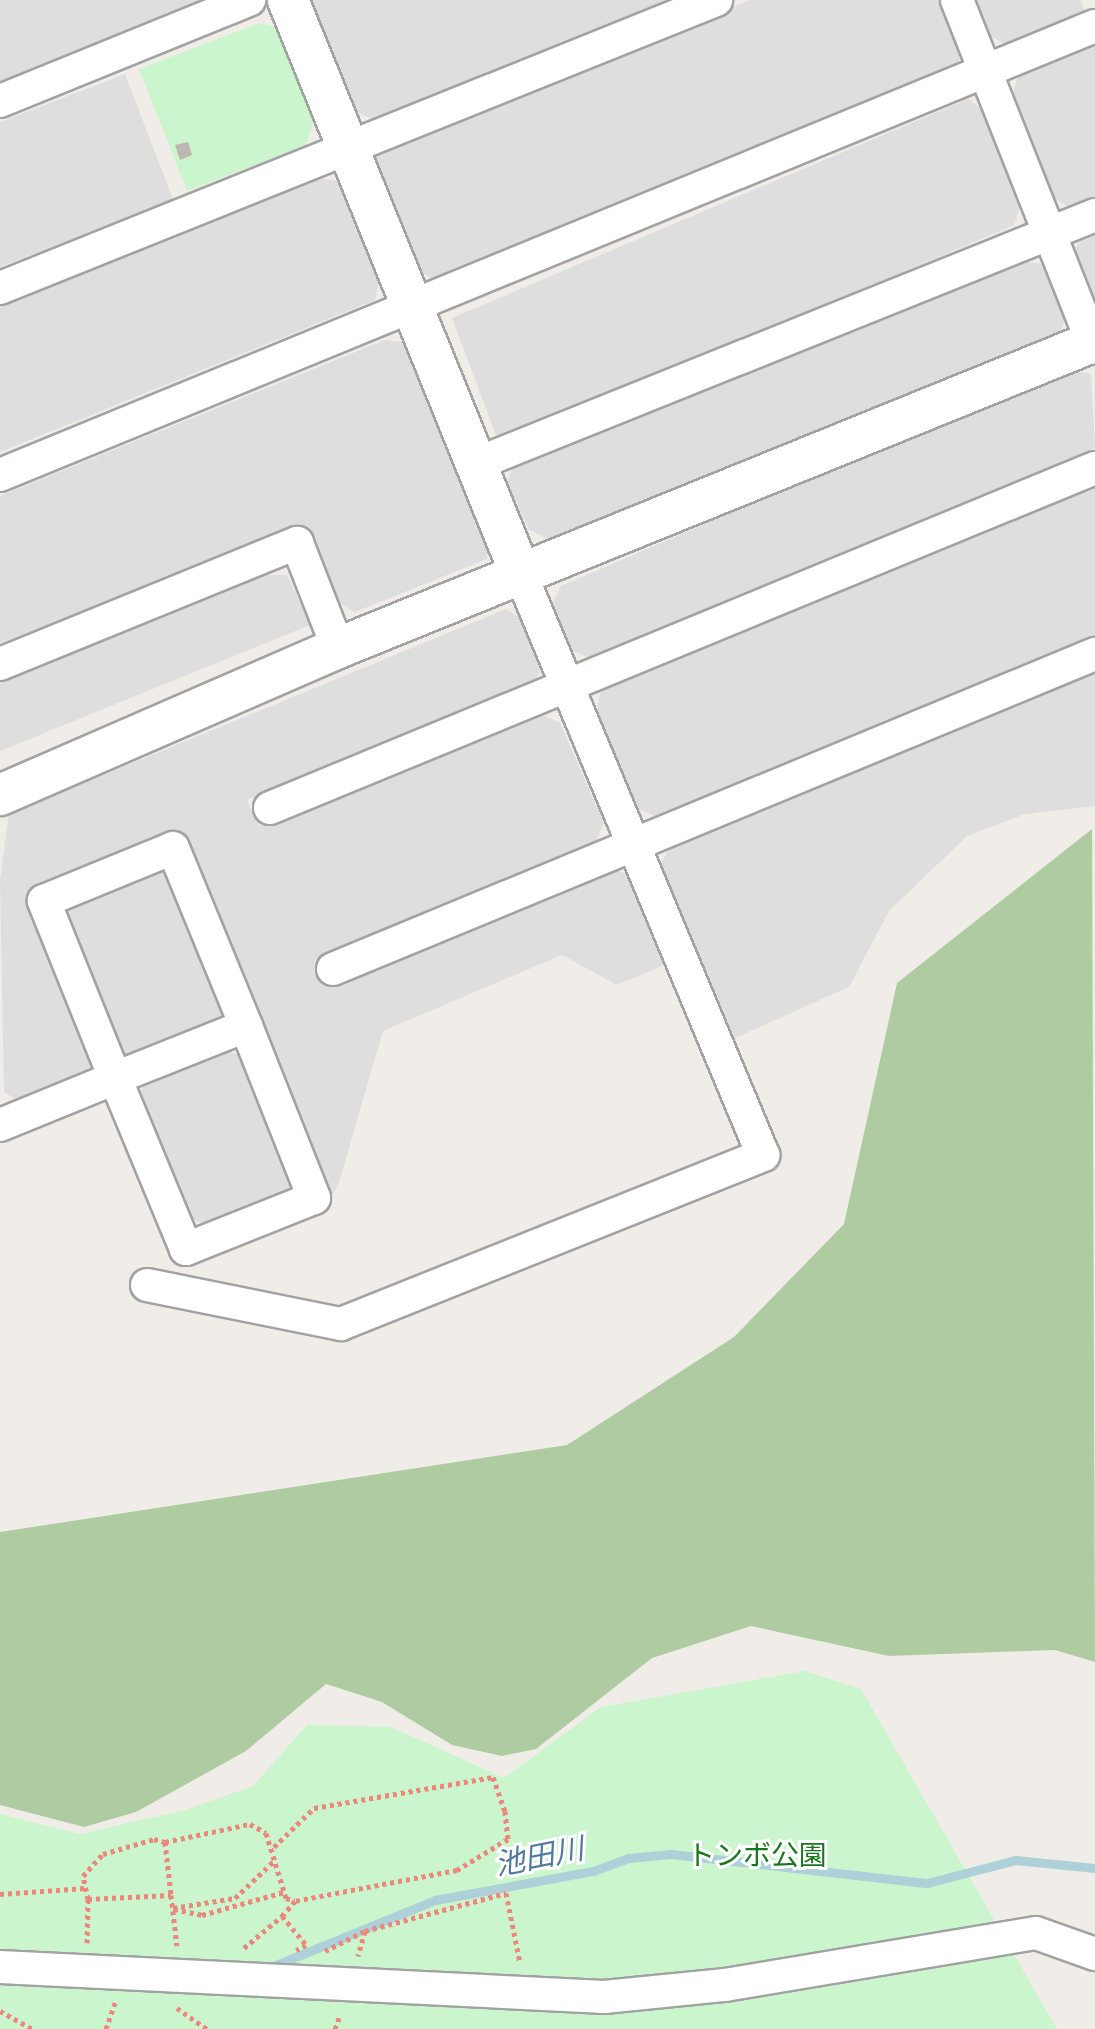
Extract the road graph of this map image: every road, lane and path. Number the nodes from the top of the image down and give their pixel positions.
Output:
1 (249, 0) edge
2 (288, 0) edge
3 (716, 0) edge
4 (957, 0) edge
5 (1095, 26) edge
6 (985, 70) junction
7 (0, 101) edge
8 (348, 148) junction
9 (1095, 215) edge
10 (1049, 234) junction
11 (0, 288) edge
12 (413, 308) junction
13 (1094, 344) edge
14 (476, 464) junction
15 (1095, 468) edge
16 (0, 475) edge
17 (521, 575) junction
18 (338, 648) junction
19 (1095, 654) edge
20 (0, 664) edge
21 (566, 686) junction
22 (0, 795) edge
23 (270, 808) dead end
24 (636, 844) junction
25 (333, 969) dead end
26 (246, 1026) junction
27 (115, 1078) junction
28 (0, 1125) edge
29 (147, 1285) dead end
30 (165, 1842) junction
31 (274, 1847) junction
32 (276, 1859) junction
33 (86, 1888) junction
34 (284, 1892) junction
35 (0, 1894) edge
36 (171, 1895) junction
37 (88, 1899) junction
38 (295, 1901) junction
39 (173, 1908) junction
40 (282, 1916) dead end
41 (365, 1931) dead end
42 (102, 1950) dead end
43 (162, 1952) dead end
44 (1095, 1954) edge
45 (0, 1967) edge
46 (524, 1996) junction
47 (0, 2011) edge
48 (33, 2029) edge

1 - 7 street
2 - 8 street
3 - 8 street
4 - 6 street
5 - 6 street
6 - 10 street
6 - 12 street
8 - 11 street
8 - 12 street
9 - 10 street
10 - 13 street
10 - 14 street
12 - 14 street
12 - 16 street
13 - 17 street
14 - 17 street
15 - 21 street
17 - 18 street
17 - 21 street
18 - 20 street
18 - 22 street
19 - 24 street
21 - 23 street
21 - 24 street
24 - 25 street
24 - 29 street
26 - 27 street
26 - 27 street
26 - 27 street
27 - 28 street
30 - 31 path
30 - 33 path
30 - 36 path
31 - 32 path
31 - 38 path
32 - 34 path
32 - 39 path
33 - 35 path
33 - 37 path
34 - 38 path
34 - 39 path
36 - 37 path
36 - 39 path
37 - 42 path
38 - 40 path
39 - 43 path
41 - 46 path
44 - 46 street
45 - 46 street
47 - 48 path

